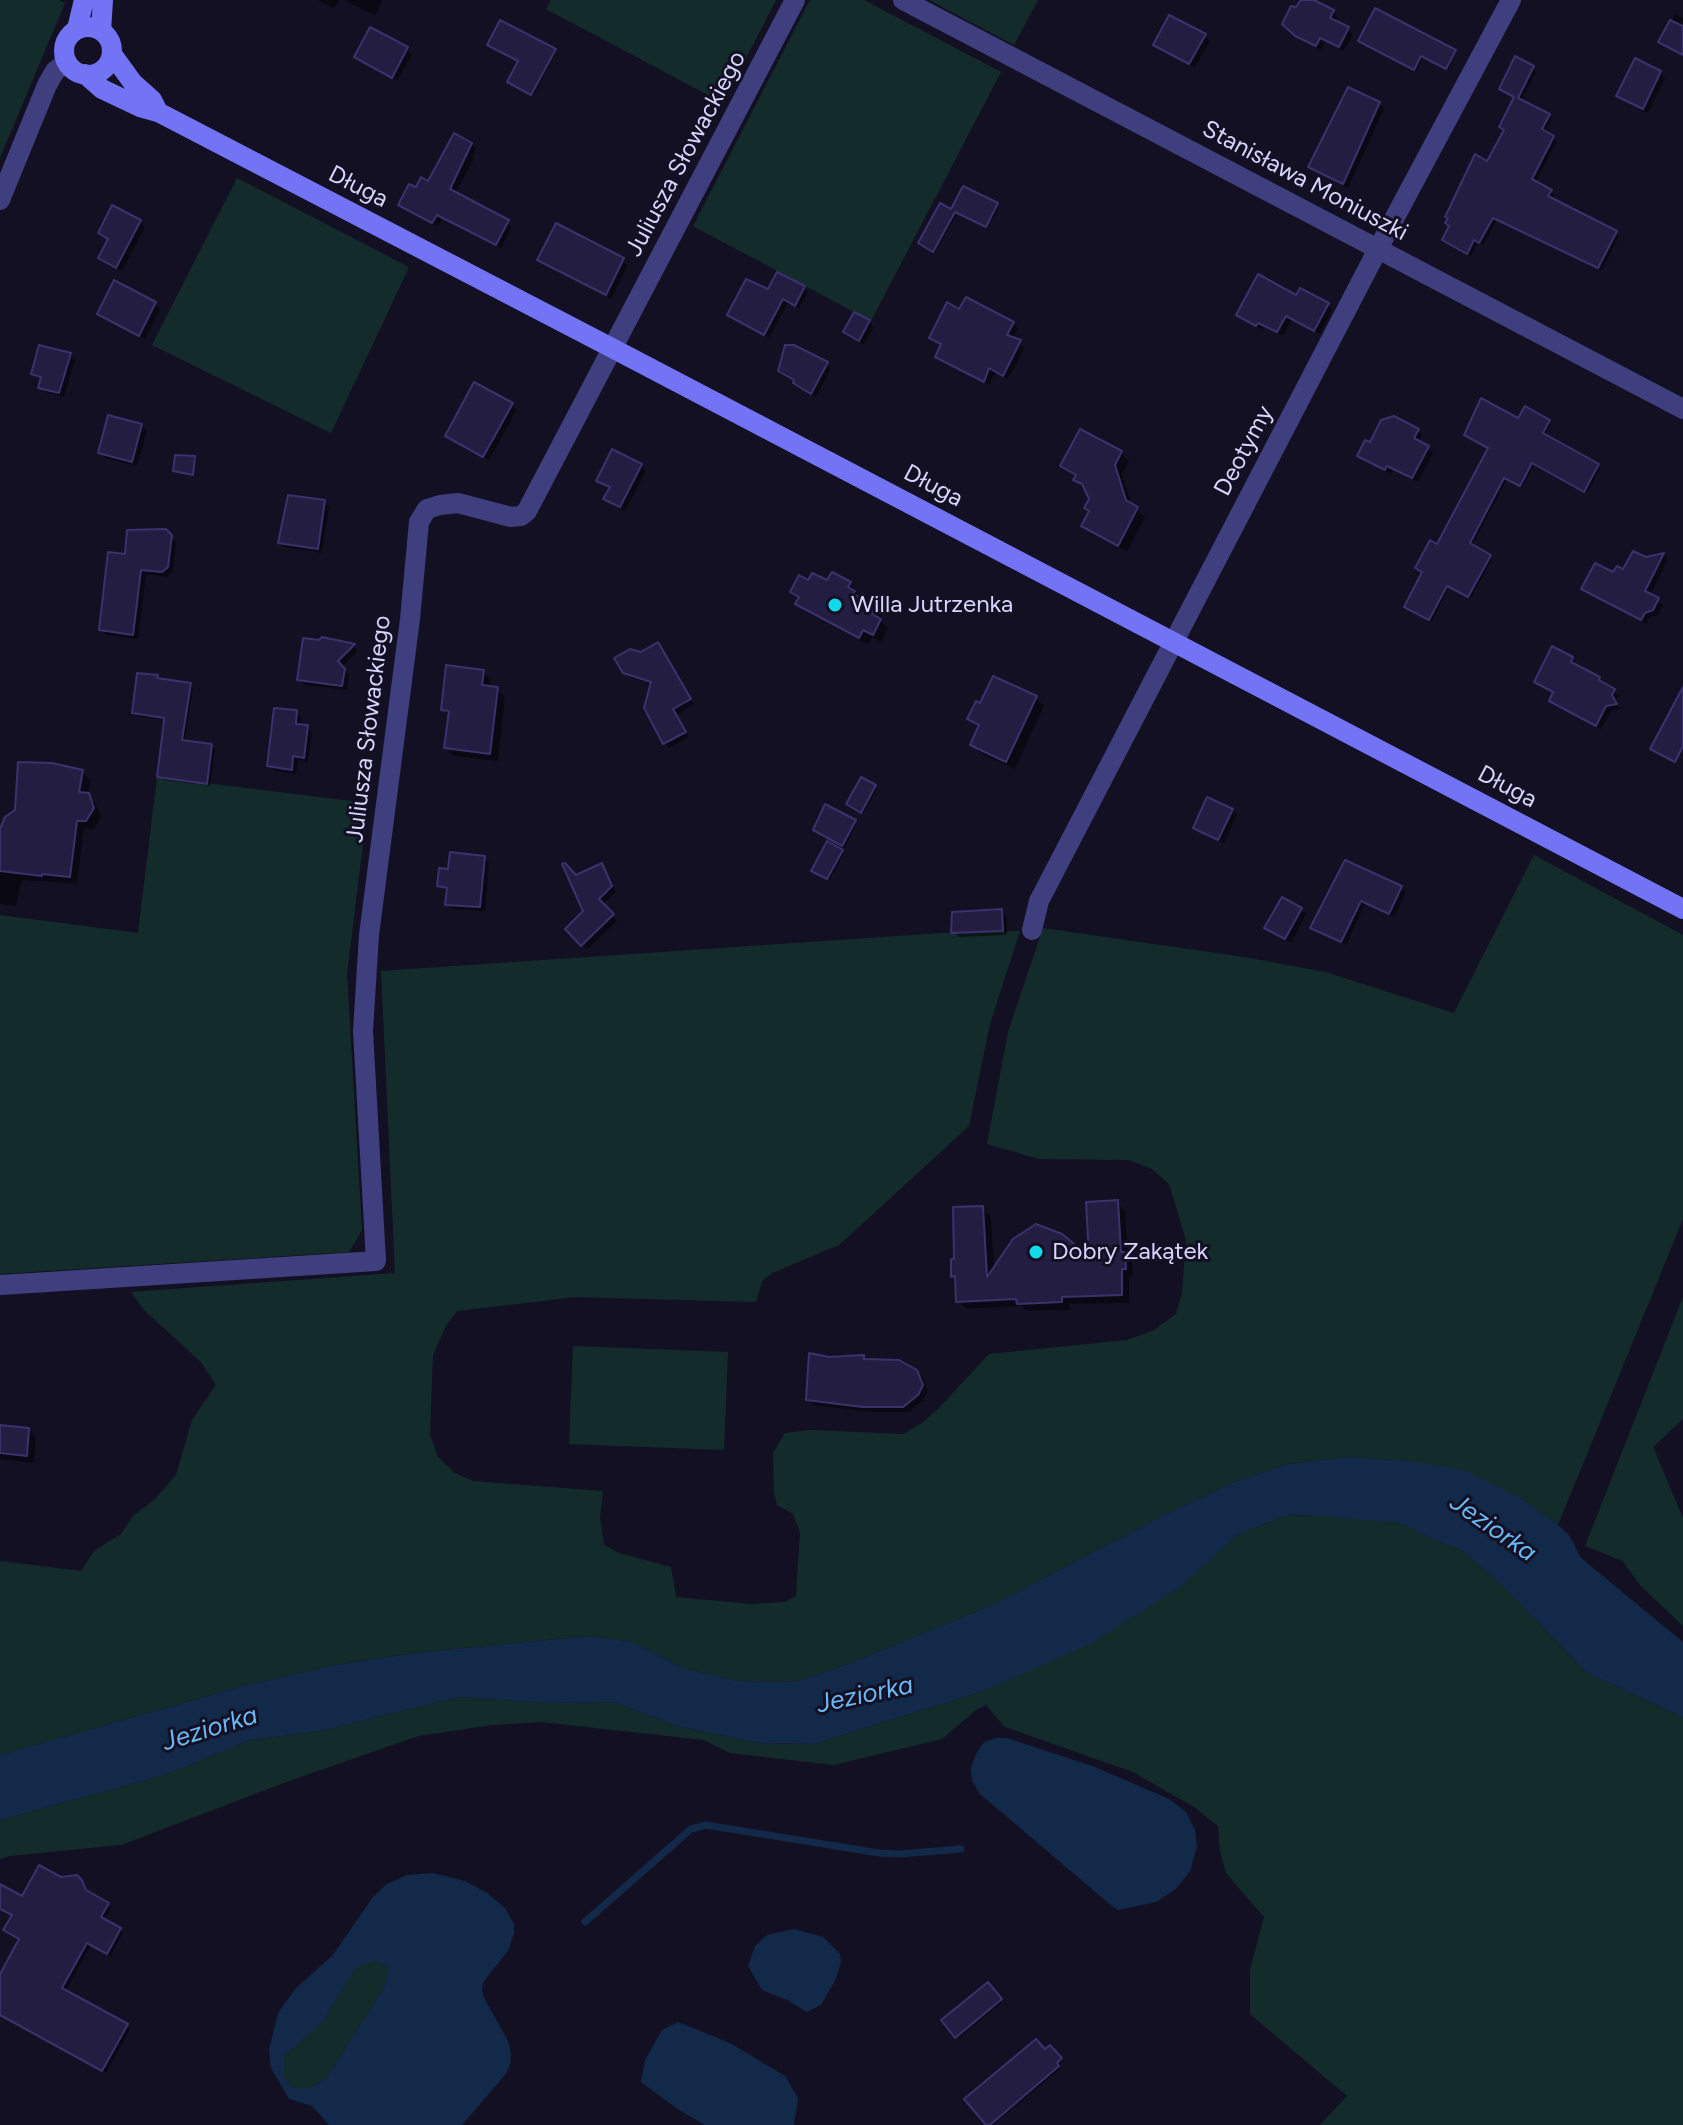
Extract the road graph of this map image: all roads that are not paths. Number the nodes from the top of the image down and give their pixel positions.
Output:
1 (84, 0) edge
2 (103, 0) edge
3 (795, 0) edge
4 (903, 0) edge
5 (1511, 0) edge
6 (77, 29) junction
7 (101, 31) junction
8 (112, 54) junction
9 (67, 62) junction
10 (85, 74) junction
11 (158, 112) junction
12 (0, 200) edge
13 (1378, 249) junction
14 (612, 348) junction
15 (1683, 409) edge
16 (1174, 641) junction
17 (1683, 909) edge
18 (1032, 930) dead end
19 (0, 1285) edge

1 - 6 street
2 - 7 street
3 - 14 street, Juliusza Słowackiego
4 - 13 street, Stanisława Moniuszki
5 - 13 street, Deotymy
6 - 7 street
6 - 9 street
7 - 8 street
8 - 10 street
8 - 11 street, Długa
9 - 10 street
9 - 12 street
10 - 11 street, Długa
11 - 14 street, Długa
13 - 15 street, Stanisława Moniuszki
13 - 16 street, Deotymy
14 - 16 street, Długa
14 - 19 street, Juliusza Słowackiego
16 - 17 street, Długa
16 - 18 street, Deotymy

